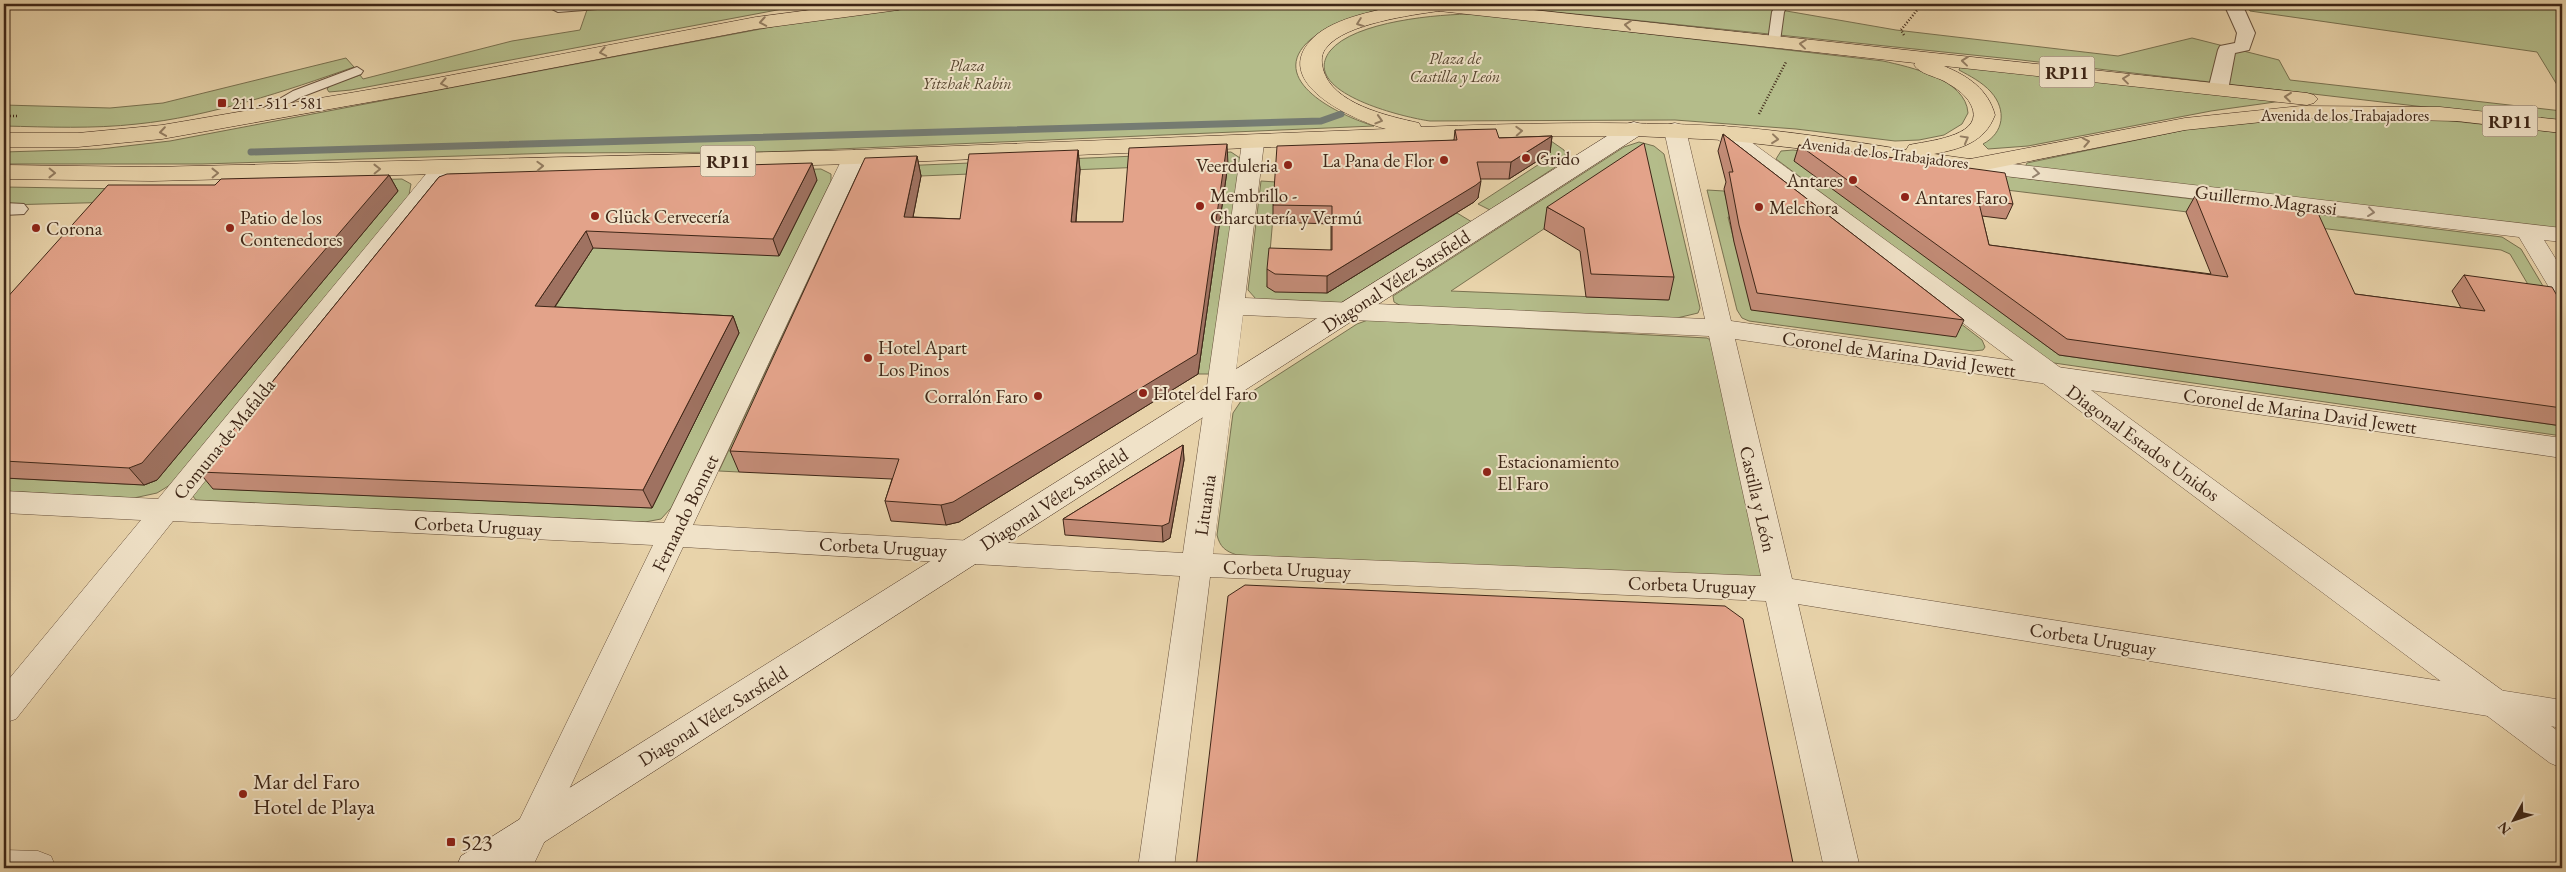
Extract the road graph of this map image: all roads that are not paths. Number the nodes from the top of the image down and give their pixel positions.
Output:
1 (624, 4) edge
2 (898, 4) edge
3 (1434, 4) edge
4 (1782, 4) edge
5 (2233, 4) edge
6 (1466, 5) edge
7 (558, 9) dead end
8 (1774, 41) junction
9 (1878, 52) junction
10 (356, 72) dead end
11 (2218, 90) junction
12 (2458, 115) junction
13 (256, 116) junction
14 (2562, 127) edge
15 (1634, 129) junction
16 (1675, 130) junction
17 (1724, 133) junction
18 (1452, 134) junction
19 (4, 140) edge
20 (1253, 142) junction
21 (1883, 152) junction
22 (854, 157) junction
23 (1970, 166) junction
24 (443, 168) junction
25 (4, 172) edge
26 (2526, 230) junction
27 (2562, 235) edge
28 (2562, 288) edge
29 (1231, 306) junction
30 (1348, 312) junction
31 (1720, 328) junction
32 (2052, 376) junction
33 (1221, 392) junction
34 (2562, 448) edge
35 (4, 502) edge
36 (164, 511) junction
37 (675, 535) junction
38 (971, 552) junction
39 (1197, 565) junction
40 (1779, 589) junction
41 (2493, 702) junction
42 (4, 709) edge
43 (2562, 714) edge
44 (2562, 753) edge
45 (532, 831) junction
46 (4, 866) edge
47 (38, 868) edge
48 (474, 868) edge
49 (514, 868) edge
50 (1156, 868) edge
51 (1842, 868) edge

1 - 7 lane
2 -> 13 main road
3 - 6 main road, RP11
3 -> 18 main road
4 - 8 lane
5 - 11 street
8 -> 6 main road, Avenida de los Trabajadores / RP11
9 -> 8 main road, Avenida de los Trabajadores / RP11
11 -> 9 main road, Avenida de los Trabajadores / RP11
21 -> 9 main road
10 - 13 lane
12 -> 11 main road, Avenida de los Trabajadores / RP11
12 - 14 main road, RP11
23 -> 12 main road, Avenida de los Trabajadores / RP11
13 -> 19 main road
15 - 16 main road, Avenida de los Trabajadores / RP11
18 -> 15 main road, Avenida de los Trabajadores / RP11
15 - 30 street, Diagonal Vélez Sarsfield
16 - 17 main road, Avenida de los Trabajadores / RP11
16 - 31 street, Castilla y León
17 -> 21 main road, Avenida de los Trabajadores / RP11
17 - 32 street, Diagonal Estados Unidos
18 - 20 main road, RP11
20 - 22 main road, RP11
20 - 29 street, Lituania
21 - 23 main road, Avenida de los Trabajadores / RP11
24 -> 22 main road, RP11
22 - 37 street, Fernando Bonnet
23 -> 26 street, Guillermo Magrassi
25 -> 24 main road, RP11
24 - 36 street, Comuna de Mafalda
26 - 27 street, Guillermo Magrassi
26 - 28 street
29 - 30 street, Coronel de Marina David Jewett
29 - 33 street, Lituania
30 - 31 street, Coronel de Marina David Jewett
30 - 33 street, Diagonal Vélez Sarsfield
31 - 32 street, Coronel de Marina David Jewett
31 - 40 street, Castilla y León
32 - 34 street, Coronel de Marina David Jewett
32 - 41 street, Diagonal Estados Unidos
33 - 38 street, Diagonal Vélez Sarsfield
33 - 39 street, Lituania
35 - 36 street, Corbeta Uruguay
36 - 37 street, Corbeta Uruguay
36 - 42 street, Comuna de Mafalda
37 - 38 street, Corbeta Uruguay
37 - 45 street, Fernando Bonnet
38 - 39 street, Corbeta Uruguay
38 - 45 street, Diagonal Vélez Sarsfield
39 - 40 street, Corbeta Uruguay
39 - 50 street, Lituania
40 - 41 street, Corbeta Uruguay
40 - 51 street, Castilla y León
41 - 43 street, Corbeta Uruguay
41 - 44 street, Diagonal Estados Unidos
45 - 48 street, Diagonal Vélez Sarsfield
45 - 49 street, Fernando Bonnet
46 - 47 street

